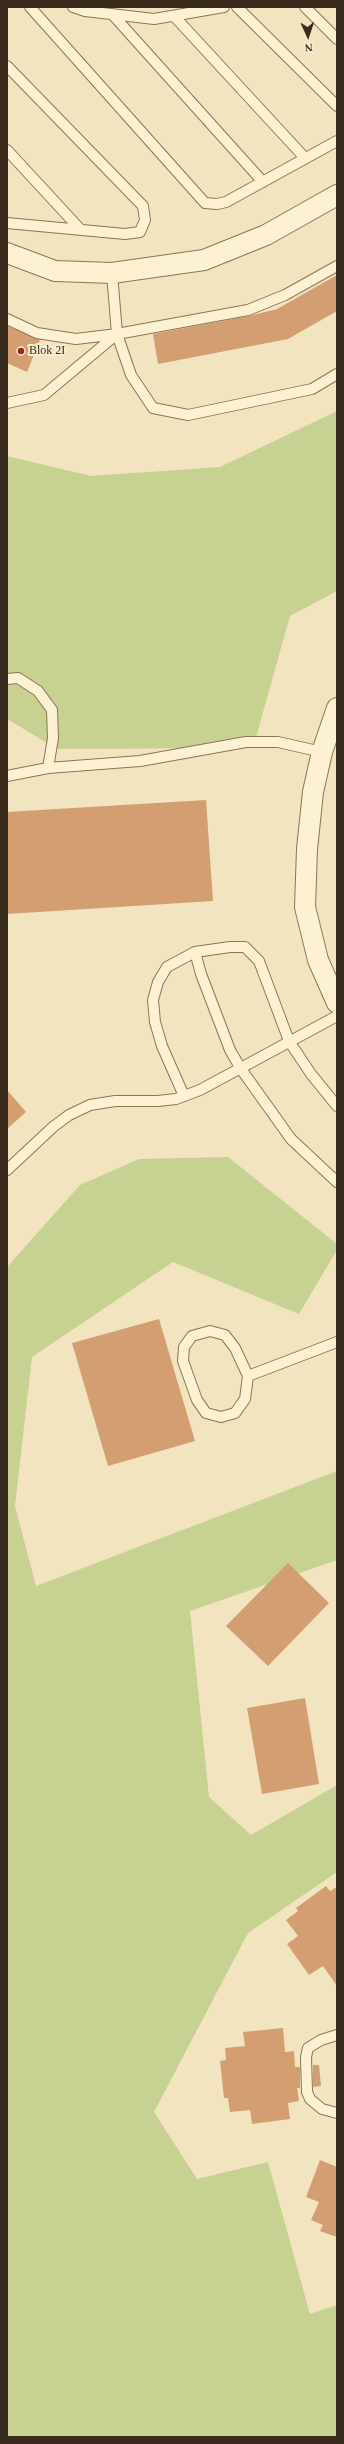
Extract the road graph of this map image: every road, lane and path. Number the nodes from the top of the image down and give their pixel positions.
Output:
1 (30, 7) edge
2 (73, 7) edge
3 (224, 7) edge
4 (237, 7) edge
5 (305, 7) edge
6 (112, 14) junction
7 (174, 16) junction
8 (337, 39) edge
9 (7, 66) edge
10 (337, 106) edge
11 (337, 141) edge
12 (7, 150) edge
13 (305, 158) junction
14 (263, 182) junction
15 (337, 195) edge
16 (7, 224) edge
17 (79, 228) junction
18 (7, 253) edge
19 (337, 266) edge
20 (112, 273) junction
21 (7, 319) edge
22 (117, 334) junction
23 (337, 374) edge
24 (7, 403) edge
25 (7, 679) edge
26 (337, 708) edge
27 (322, 752) junction
28 (48, 768) junction
29 (7, 776) edge
30 (195, 952) junction
31 (337, 1003) edge
32 (337, 1016) edge
33 (289, 1041) junction
34 (241, 1069) junction
35 (184, 1096) junction
36 (337, 1106) edge
37 (7, 1170) edge
38 (337, 1182) edge
39 (337, 1342) edge
40 (248, 1376) junction
41 (337, 2035) edge
42 (337, 2113) edge

1 - 14 lane
2 - 6 lane
3 - 7 lane
4 - 10 lane
5 - 8 lane
6 - 7 lane
6 - 14 lane
7 - 13 lane
9 - 17 lane
11 - 13 lane
12 - 17 lane
13 - 14 lane
15 - 20 street
16 - 17 lane
18 - 20 street
19 - 22 lane
20 - 22 lane
21 - 22 lane
22 - 23 lane
22 - 24 lane
25 - 28 lane
26 - 27 street
27 - 28 lane
27 - 31 street
28 - 29 lane
30 - 33 lane
30 - 34 lane
30 - 35 lane
32 - 33 lane
33 - 34 lane
33 - 36 lane
34 - 35 lane
34 - 38 lane
35 - 37 lane
39 - 40 lane
40 - 40 lane
41 - 42 lane

